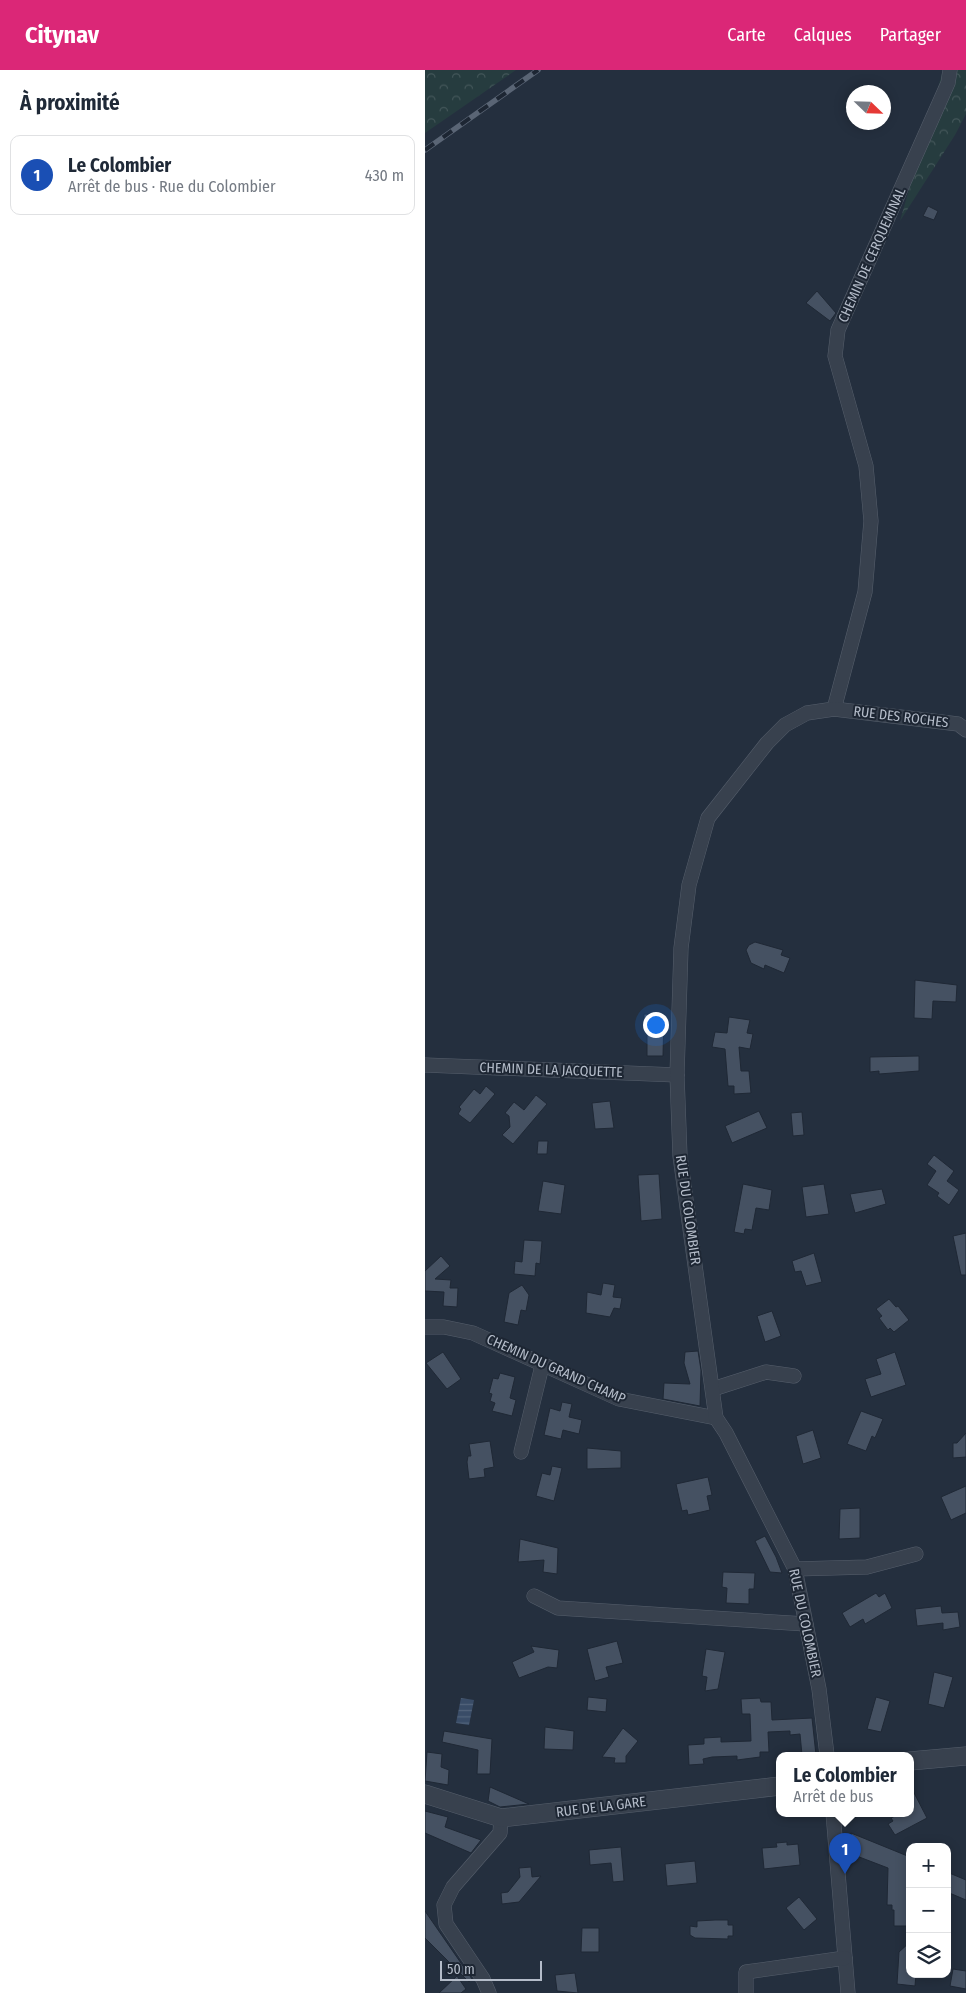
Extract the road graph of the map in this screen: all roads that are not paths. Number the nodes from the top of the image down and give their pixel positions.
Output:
1 (950, 70) edge
2 (834, 709) junction
3 (966, 730) edge
4 (425, 1065) edge
5 (677, 1075) junction
6 (425, 1327) edge
7 (542, 1366) junction
8 (794, 1376) dead end
9 (713, 1390) junction
10 (716, 1418) junction
11 (521, 1452) dead end
12 (916, 1554) dead end
13 (795, 1569) junction
14 (534, 1596) dead end
15 (806, 1624) junction
16 (827, 1752) edge
17 (966, 1756) edge
18 (914, 1761) edge
19 (776, 1786) edge
20 (425, 1794) edge
21 (833, 1817) edge
22 (501, 1818) junction
23 (845, 1958) junction
24 (489, 1993) edge
25 (746, 1993) edge
26 (848, 1993) edge

1 - 2 street, CHEMIN DE CERQUEMINAL
2 - 3 street, RUE DES ROCHES
2 - 5 street, RUE DU COLOMBIER
4 - 5 street, CHEMIN DE LA JACQUETTE
5 - 9 street, RUE DU COLOMBIER
6 - 7 street, CHEMIN DU GRAND CHAMP
7 - 10 street, CHEMIN DU GRAND CHAMP
7 - 11 street
8 - 9 street
9 - 10 street, RUE DU COLOMBIER
10 - 13 street, RUE DU COLOMBIER
12 - 13 street
13 - 15 street, RUE DU COLOMBIER
14 - 15 street
15 - 16 street, RUE DU COLOMBIER
17 - 18 street
19 - 22 street, RUE DE LA GARE
20 - 22 street, RUE DE LA GARE
21 - 23 street
22 - 24 street
23 - 25 street
23 - 26 street

